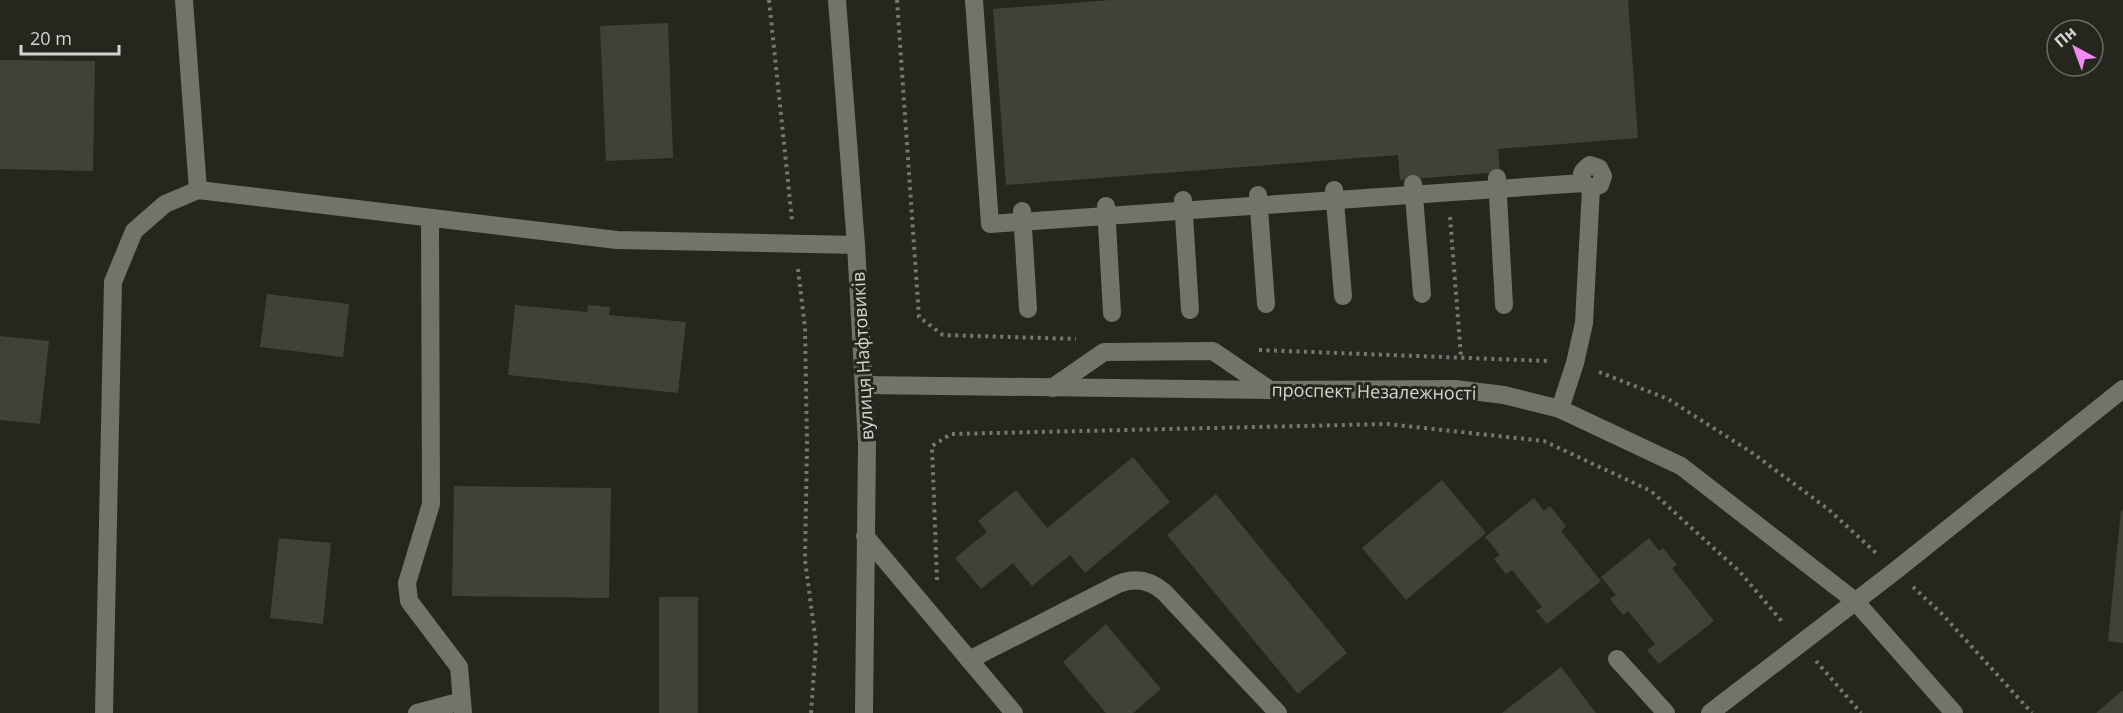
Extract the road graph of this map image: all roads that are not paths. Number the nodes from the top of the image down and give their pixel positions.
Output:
1 (184, 0) edge
2 (837, 0) edge
3 (974, 0) edge
4 (987, 0) edge
5 (1497, 183) junction
6 (1414, 189) junction
7 (198, 190) junction
8 (1334, 194) junction
9 (1258, 199) junction
10 (1184, 204) junction
11 (1106, 210) junction
12 (994, 212) junction
13 (1022, 216) junction
14 (430, 218) junction
15 (856, 245) junction
16 (1422, 294) dead end
17 (1343, 296) dead end
18 (1266, 304) dead end
19 (1504, 305) dead end
20 (1029, 309) dead end
21 (1190, 310) dead end
22 (1112, 313) dead end
23 (864, 385) junction
24 (1052, 388) junction
25 (2123, 389) edge
26 (1270, 390) junction
27 (1560, 409) junction
28 (865, 536) junction
29 (1855, 601) junction
30 (969, 660) junction
31 (1617, 660) dead end
32 (463, 707) edge
33 (104, 713) edge
34 (417, 713) edge
35 (864, 713) edge
36 (1014, 713) edge
37 (1278, 713) edge
38 (1666, 713) edge
39 (1710, 713) edge
40 (1954, 713) edge

1 - 7 street
2 - 15 street, вулиця Нафтовиків
3 - 12 street
4 - 12 street
5 - 6 street
5 - 6 street
5 - 19 street
5 - 27 street
6 - 8 street
6 - 16 street
7 - 14 street
7 - 33 street
8 - 9 street
8 - 17 street
9 - 10 street
9 - 18 street
10 - 11 street
10 - 21 street
11 - 13 street
11 - 22 street
12 - 13 street
13 - 20 street
14 - 15 street
14 - 32 street
15 - 23 street, вулиця Нафтовиків
23 - 24 street, проспект Незалежності
23 - 28 street, вулиця Нафтовиків
24 - 26 street, проспект Незалежності
24 - 26 street
25 - 29 street
26 - 27 street, проспект Незалежності
27 - 29 street, проспект Незалежності
28 - 30 street
28 - 35 street, вулиця Нафтовиків
29 - 39 street
29 - 40 street, проспект Незалежності
30 - 36 street
30 - 37 street
31 - 38 street
32 - 34 street

